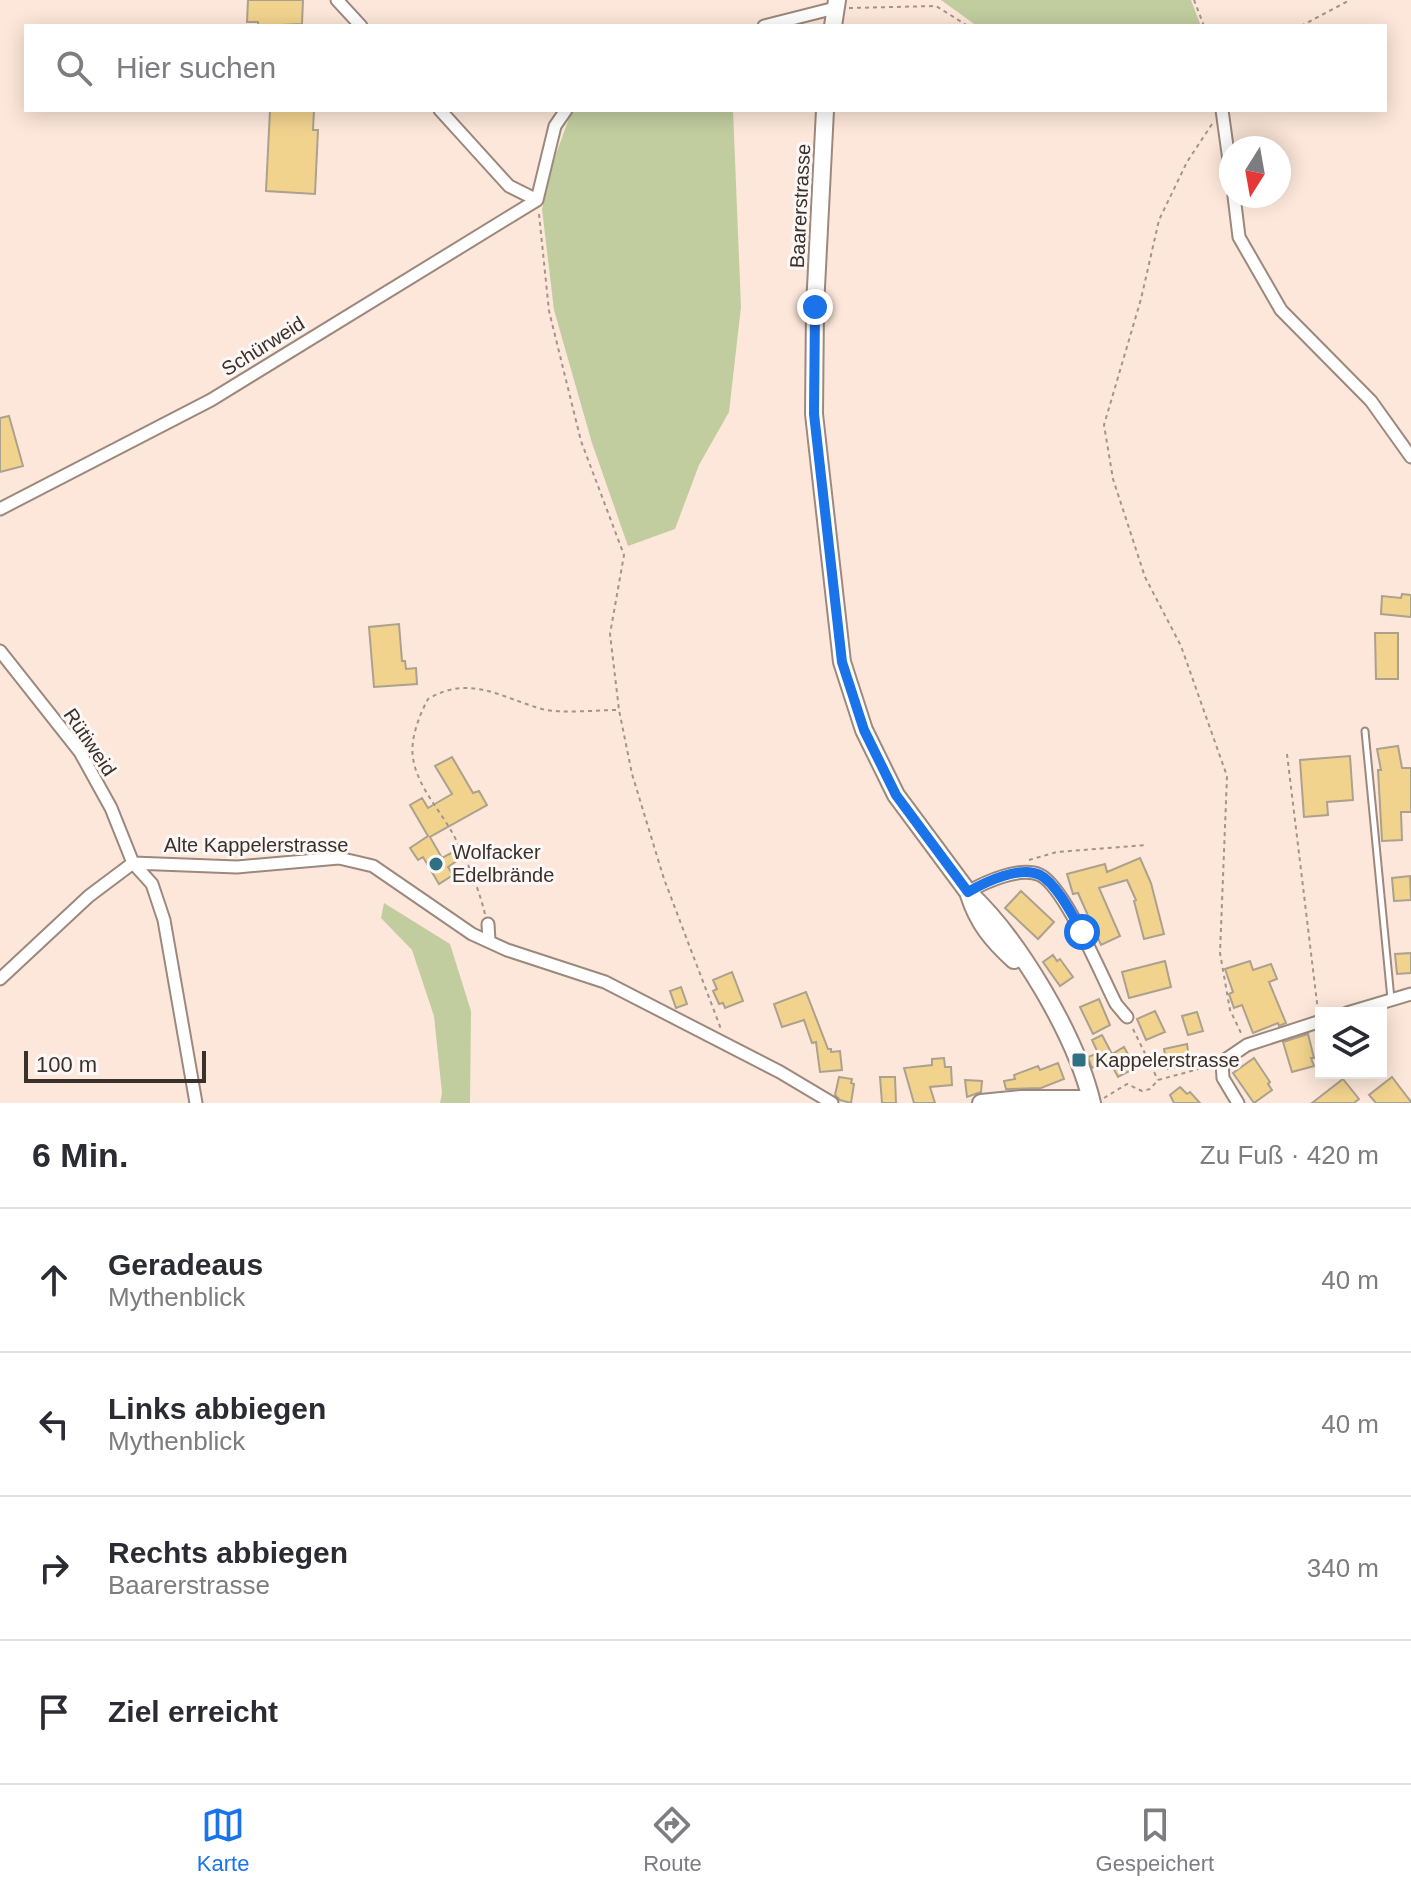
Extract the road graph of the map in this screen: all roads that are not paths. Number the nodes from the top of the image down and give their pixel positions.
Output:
1 (337, 0) edge
2 (836, 4) edge
3 (359, 24) edge
4 (771, 24) edge
5 (833, 24) edge
6 (442, 112) edge
7 (565, 112) edge
8 (825, 112) edge
9 (1222, 112) edge
10 (1226, 136) edge
11 (537, 200) junction
12 (1235, 208) edge
13 (1411, 457) edge
14 (0, 509) edge
15 (0, 651) edge
16 (1365, 731) dead end
17 (133, 863) junction
18 (968, 892) junction
19 (488, 924) road end
20 (489, 941) junction
21 (0, 979) edge
22 (1411, 994) edge
23 (1391, 1000) junction
24 (1367, 1007) edge
25 (1127, 1017) road end
26 (1315, 1023) edge
27 (1092, 1101) edge
28 (196, 1103) edge
29 (832, 1103) edge
30 (981, 1103) edge
31 (1238, 1103) edge

1 - 3 street
2 - 4 street
2 - 5 street
6 - 11 street
7 - 11 street
8 - 18 street, Baarerstrasse
9 - 10 street
11 - 14 street, Schürweid
12 - 13 street
15 - 17 street, Rütiweid
16 - 23 lane
17 - 20 street, Alte Kappelerstrasse
17 - 21 street
17 - 28 street, Rütiweid
18 - 25 street
18 - 27 street, Baarerstrasse
19 - 20 street
20 - 29 street, Alte Kappelerstrasse
22 - 23 street
23 - 24 street
26 - 31 street
27 - 30 street

